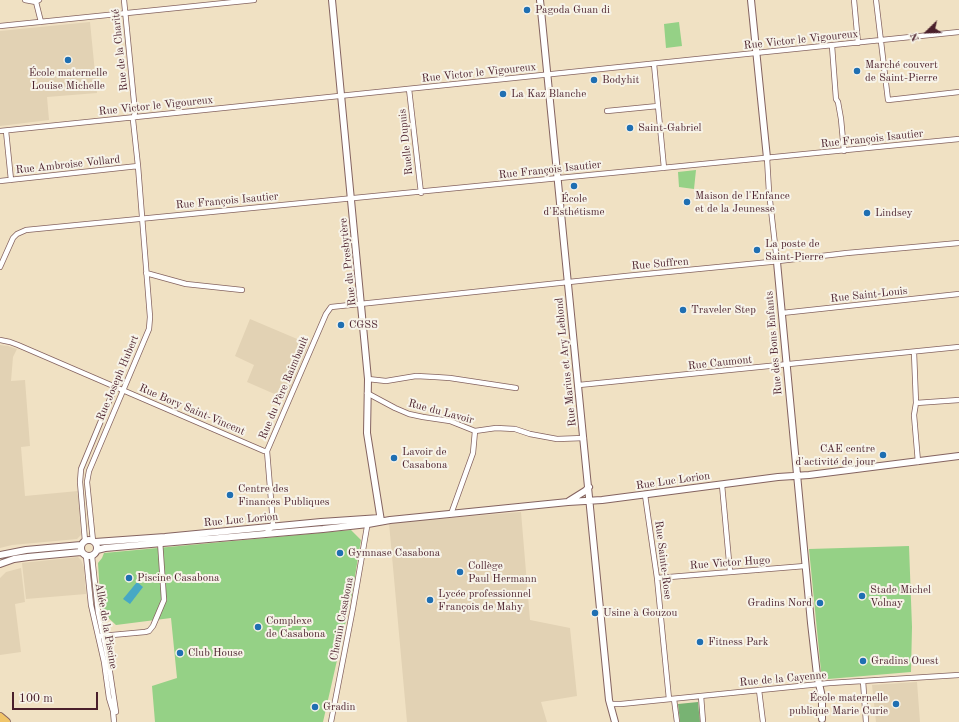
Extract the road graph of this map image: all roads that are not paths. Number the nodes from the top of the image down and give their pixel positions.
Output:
1 (25, 0) edge
2 (124, 0) edge
3 (254, 0) edge
4 (332, 0) edge
5 (540, 0) edge
6 (751, 0) edge
7 (854, 0) edge
8 (876, 0) edge
9 (37, 1) edge
10 (125, 13) junction
11 (41, 22) junction
12 (0, 26) edge
13 (959, 32) edge
14 (880, 40) junction
15 (858, 43) junction
16 (832, 46) junction
17 (756, 53) junction
18 (654, 64) junction
19 (548, 75) junction
20 (409, 89) junction
21 (959, 92) edge
22 (340, 96) junction
23 (658, 106) junction
24 (607, 111) dead end
25 (134, 118) junction
26 (0, 131) edge
27 (6, 131) junction
28 (959, 140) edge
29 (844, 151) junction
30 (767, 158) junction
31 (138, 166) junction
32 (664, 168) junction
33 (558, 178) junction
34 (11, 180) junction
35 (0, 181) edge
36 (421, 193) junction
37 (352, 200) junction
38 (142, 218) junction
39 (959, 243) edge
40 (777, 262) junction
41 (0, 268) edge
42 (146, 272) junction
43 (568, 282) junction
44 (242, 290) dead end
45 (959, 294) edge
46 (362, 303) junction
47 (782, 313) junction
48 (0, 340) edge
49 (959, 347) edge
50 (914, 352) junction
51 (786, 365) junction
52 (368, 379) junction
53 (579, 385) junction
54 (115, 387) junction
55 (516, 388) dead end
56 (123, 390) junction
57 (367, 393) junction
58 (959, 400) edge
59 (916, 403) junction
60 (475, 430) junction
61 (584, 438) junction
62 (267, 450) junction
63 (959, 456) edge
64 (918, 462) junction
65 (797, 476) junction
66 (722, 484) junction
67 (589, 487) junction
68 (645, 495) junction
69 (590, 501) junction
70 (568, 502) junction
71 (379, 506) junction
72 (451, 514) junction
73 (381, 520) junction
74 (368, 521) junction
75 (272, 527) junction
76 (266, 533) junction
77 (160, 540) junction
78 (94, 542) junction
79 (83, 543) junction
80 (97, 550) junction
81 (0, 555) edge
82 (86, 555) junction
83 (0, 564) edge
84 (805, 566) junction
85 (730, 572) junction
86 (657, 578) junction
87 (97, 629) junction
88 (103, 636) junction
89 (959, 676) edge
90 (863, 681) junction
91 (818, 684) junction
92 (759, 690) junction
93 (700, 696) junction
94 (672, 699) junction
95 (610, 704) junction
96 (0, 717) edge
97 (822, 720) edge
98 (6, 722) edge
99 (115, 722) edge
100 (331, 722) edge
101 (615, 722) edge
102 (677, 722) edge
103 (703, 722) edge
104 (763, 722) edge
105 (866, 722) edge

1 - 9 street
2 - 10 street, Rue de la Charité
3 - 10 street
4 - 22 street, Rue du Presbytère
5 - 19 street, Rue Marius et Ary Leblond
6 - 17 street, Rue des Bons Enfants
7 - 15 street
8 - 14 street
9 - 11 street
10 - 11 street
10 - 25 street, Rue de la Charité
11 - 12 street
13 - 14 street, Rue Victor le Vigoureux
14 - 15 street, Rue Victor le Vigoureux
14 - 21 street
15 - 16 street, Rue Victor le Vigoureux
16 - 17 street, Rue Victor le Vigoureux
16 - 29 street
17 - 18 street, Rue Victor le Vigoureux
17 - 30 street, Rue des Bons Enfants
18 - 19 street, Rue Victor le Vigoureux
18 - 23 street
19 - 20 street, Rue Victor le Vigoureux
19 - 33 street, Rue Marius et Ary Leblond
20 - 22 street, Rue Victor le Vigoureux
20 - 36 street, Ruelle Dupuis
22 - 25 street, Rue Victor le Vigoureux
22 - 37 street, Rue du Presbytère
23 - 24 street
23 - 32 street
25 - 27 street, Rue Victor le Vigoureux
25 - 31 street, Rue de la Charité
26 - 27 street, Rue Victor le Vigoureux
27 - 34 street
28 - 29 street, Rue François Isautier
29 - 30 street, Rue François Isautier
30 - 32 street, Rue François Isautier
30 - 40 street, Rue des Bons Enfants
31 - 34 street, Rue Ambroise Vollard
31 - 38 street, Rue de la Charité
32 - 33 street, Rue François Isautier
33 - 36 street, Rue François Isautier
33 - 43 street, Rue Marius et Ary Leblond
34 - 35 street, Rue Ambroise Vollard
36 - 37 street, Rue François Isautier
37 - 38 street, Rue François Isautier
37 - 46 street, Rue du Presbytère
38 - 41 street, Rue François Isautier
38 - 42 street, Rue Joseph Hubert
39 - 40 street, Rue Suffren
40 - 43 street, Rue Suffren
40 - 47 street, Rue des Bons Enfants
42 - 44 street
42 - 56 street, Rue Joseph Hubert
43 - 46 street, Rue Suffren
43 - 53 street, Rue Marius et Ary Leblond
45 - 47 street, Rue Saint-Louis
46 - 52 street, Rue du Presbytère
46 - 62 street, Rue du Père Raimbault
47 - 51 street, Rue des Bons Enfants
48 - 54 street, Rue Bory Saint-Vincent
49 - 50 street, Rue Caumont
50 - 51 street, Rue Caumont
50 - 59 street
51 - 53 street, Rue Caumont
51 - 65 street, Rue des Bons Enfants
52 - 55 street
52 - 57 street, Rue du Presbytère
53 - 61 street, Rue Marius et Ary Leblond
54 - 56 street, Rue Bory Saint-Vincent
54 - 79 street, Rue Joseph Hubert
56 - 62 street, Rue Bory Saint-Vincent
56 - 78 street, Rue Joseph Hubert
57 - 60 street, Rue du Lavoir
57 - 71 street, Rue du Presbytère
58 - 59 street
59 - 64 street
60 - 61 street, Rue du Lavoir
60 - 72 street
61 - 67 street, Rue Marius et Ary Leblond
62 - 75 street, Rue du Père Raimbault
63 - 64 street, Rue Luc Lorion
64 - 65 street, Rue Luc Lorion
65 - 66 street, Rue Luc Lorion
65 - 84 street, Rue des Bons Enfants
66 - 68 street, Rue Luc Lorion
66 - 85 street
67 - 69 street, Rue Marius et Ary Leblond
67 - 70 street
68 - 69 street, Rue Luc Lorion
68 - 86 street, Rue Sainte-Rose
69 - 70 street, Rue Luc Lorion
69 - 95 street, Rue Marius et Ary Leblond
70 - 72 street, Rue Luc Lorion
71 - 73 street, Rue du Presbytère
71 - 74 street
72 - 73 street, Rue Luc Lorion
73 - 74 street, Rue Luc Lorion
74 - 75 street, Rue Luc Lorion
74 - 76 street, Rue Luc Lorion
74 - 100 street, Chemin Casabona
75 - 76 street
75 - 77 street, Rue Luc Lorion
76 - 77 street, Rue Luc Lorion
77 - 78 street, Rue Luc Lorion
77 - 80 street, Rue Luc Lorion
77 - 88 street
78 - 79 street, Rue Luc Lorion
78 - 80 street
79 - 81 street
79 - 82 street
80 - 82 street
82 - 83 street
82 - 87 street, Allée de la Piscine
82 - 88 street, Allée de la Piscine
84 - 85 street, Rue Victor Hugo
84 - 91 street, Rue des Bons Enfants
85 - 86 street, Rue Victor Hugo
86 - 94 street, Rue Sainte-Rose
87 - 88 street
87 - 99 street, Allée de la Piscine
88 - 99 street, Allée de la Piscine
89 - 90 street, Rue de la Cayenne
90 - 91 street, Rue de la Cayenne
90 - 105 street
91 - 92 street, Rue de la Cayenne
91 - 97 street, Rue des Bons Enfants
92 - 93 street, Rue de la Cayenne
92 - 104 street
93 - 94 street, Rue de la Cayenne
93 - 103 street
94 - 95 street, Rue de la Cayenne
94 - 102 street, Rue Sainte-Rose
95 - 101 street, Rue Marius et Ary Leblond
96 - 98 highway

